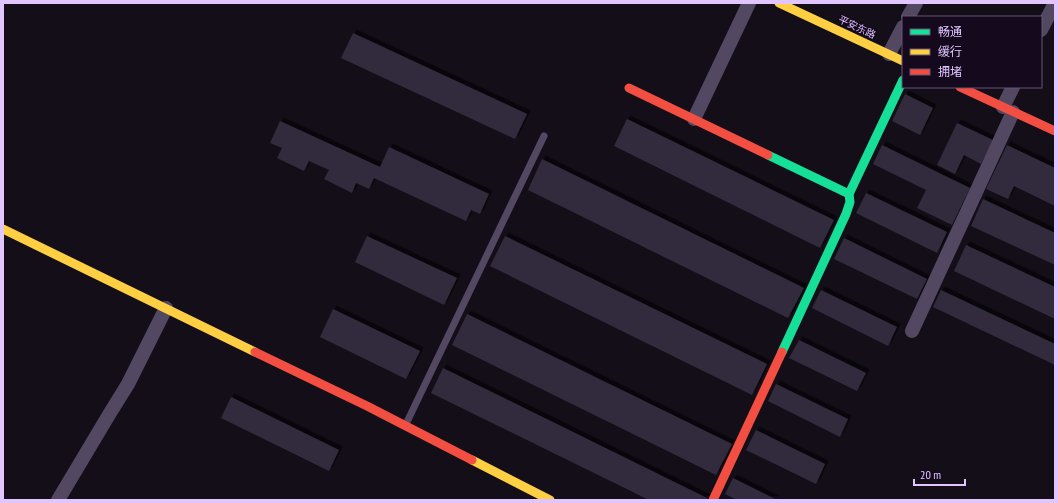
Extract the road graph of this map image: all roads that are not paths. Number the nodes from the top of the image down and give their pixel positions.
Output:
1 (749, 3) edge
2 (916, 3) edge
3 (1055, 3) edge
4 (786, 4) edge
5 (909, 16) edge
6 (1042, 28) edge
7 (902, 29) edge
8 (889, 54) junction
9 (902, 60) edge
10 (902, 82) edge
11 (629, 88) dead end
12 (962, 88) edge
13 (1013, 88) edge
14 (1008, 109) junction
15 (694, 119) junction
16 (1055, 131) edge
17 (544, 136) dead end
18 (849, 194) junction
19 (3, 229) edge
20 (166, 308) junction
21 (912, 331) dead end
22 (405, 425) junction
23 (58, 500) edge
24 (550, 500) edge
25 (713, 500) edge

1 - 15 street
2 - 5 street
3 - 6 street
4 - 8 street, 平安东路
7 - 8 street
8 - 9 street, 平安东路
10 - 18 street
11 - 15 street
12 - 14 street
13 - 14 street
14 - 16 street
14 - 21 street
15 - 18 street
17 - 22 lane
18 - 25 street
19 - 20 street
20 - 22 street
20 - 23 street
22 - 24 street

